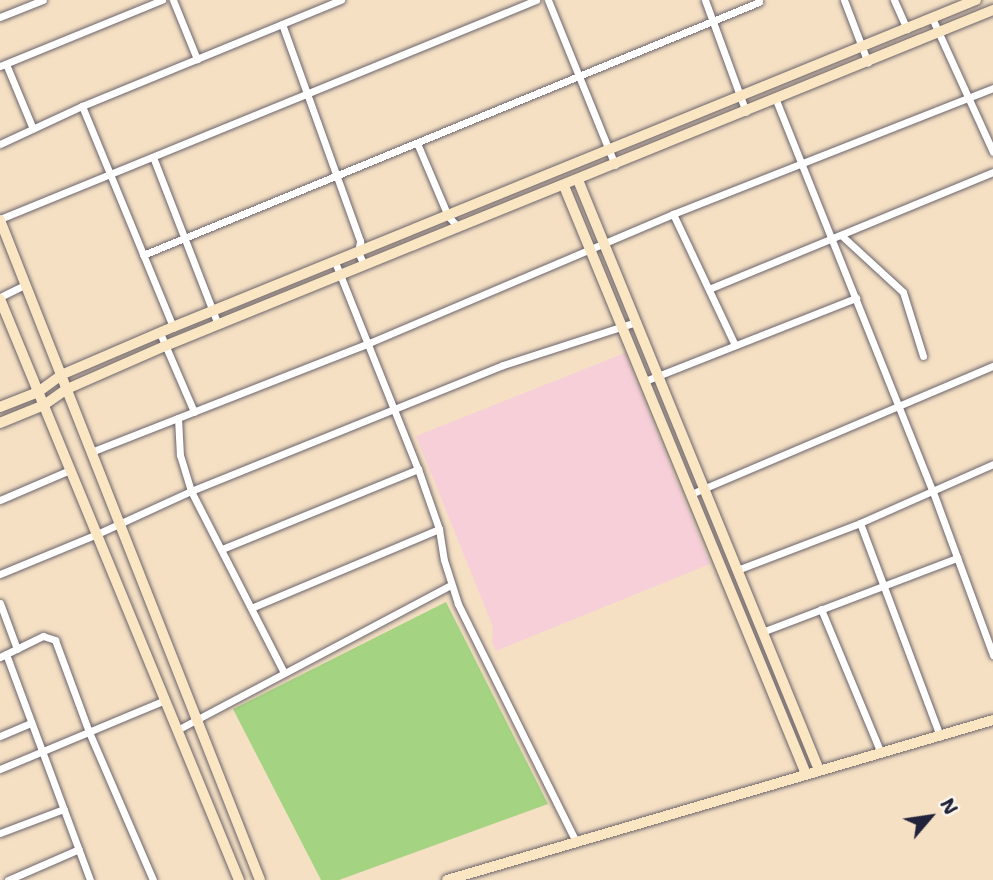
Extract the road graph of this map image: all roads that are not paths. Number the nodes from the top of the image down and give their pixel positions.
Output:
1 (43, 0) edge
2 (162, 0) edge
3 (173, 0) edge
4 (341, 0) edge
5 (509, 0) edge
6 (536, 0) edge
7 (548, 0) edge
8 (705, 0) edge
9 (844, 0) edge
10 (894, 0) edge
11 (974, 1) edge
12 (759, 2) edge
13 (0, 7) edge
14 (514, 10) junction
15 (993, 10) edge
16 (2, 16) edge
17 (978, 16) junction
18 (932, 18) junction
19 (712, 19) junction
20 (282, 24) junction
21 (907, 29) junction
22 (939, 33) junction
23 (862, 48) junction
24 (197, 59) junction
25 (868, 63) junction
26 (3, 65) edge
27 (818, 66) junction
28 (578, 75) junction
29 (824, 81) junction
30 (993, 88) edge
31 (757, 90) junction
32 (309, 94) junction
33 (970, 96) junction
34 (740, 97) junction
35 (776, 100) junction
36 (763, 105) junction
37 (82, 106) junction
38 (746, 112) junction
39 (678, 122) junction
40 (33, 129) junction
41 (684, 137) junction
42 (417, 143) junction
43 (0, 144) edge
44 (609, 149) junction
45 (993, 152) edge
46 (153, 157) junction
47 (615, 165) junction
48 (801, 165) junction
49 (993, 172) edge
50 (112, 174) junction
51 (337, 174) junction
52 (578, 180) junction
53 (564, 186) junction
54 (513, 188) junction
55 (519, 203) junction
56 (673, 214) junction
57 (448, 216) junction
58 (0, 220) edge
59 (458, 228) junction
60 (404, 234) junction
61 (841, 235) junction
62 (182, 239) junction
63 (830, 239) junction
64 (604, 244) junction
65 (359, 246) junction
66 (369, 247) junction
67 (409, 248) junction
68 (590, 250) junction
69 (143, 255) junction
70 (335, 261) junction
71 (375, 261) junction
72 (364, 265) junction
73 (340, 275) junction
74 (25, 285) junction
75 (272, 287) junction
76 (709, 289) junction
77 (623, 291) junction
78 (610, 296) junction
79 (0, 298) edge
80 (856, 298) junction
81 (278, 302) junction
82 (212, 311) junction
83 (636, 322) junction
84 (218, 325) junction
85 (621, 325) junction
86 (173, 327) junction
87 (160, 333) junction
88 (369, 343) junction
89 (735, 345) junction
90 (165, 346) junction
91 (122, 349) junction
92 (923, 356) dead end
93 (128, 362) junction
94 (993, 366) edge
95 (61, 375) junction
96 (658, 376) junction
97 (645, 382) junction
98 (67, 389) junction
99 (38, 392) junction
100 (44, 405) junction
101 (899, 406) junction
102 (0, 407) edge
103 (394, 409) junction
104 (194, 412) junction
105 (178, 418) junction
106 (0, 423) edge
107 (92, 452) junction
108 (993, 464) edge
109 (418, 469) junction
110 (70, 470) junction
111 (704, 488) junction
112 (191, 491) junction
113 (933, 492) junction
114 (691, 494) junction
115 (0, 500) edge
116 (860, 523) junction
117 (120, 524) junction
118 (439, 529) junction
119 (97, 534) junction
120 (222, 549) junction
121 (957, 558) junction
122 (737, 570) junction
123 (0, 574) edge
124 (451, 585) junction
125 (881, 585) junction
126 (0, 603) edge
127 (251, 608) junction
128 (821, 610) junction
129 (762, 632) junction
130 (17, 649) junction
131 (3, 655) edge
132 (993, 655) edge
133 (285, 673) junction
134 (165, 700) junction
135 (197, 719) junction
136 (993, 720) edge
137 (31, 723) junction
138 (177, 730) junction
139 (89, 732) junction
140 (0, 736) edge
141 (940, 736) junction
142 (42, 751) junction
143 (880, 751) junction
144 (0, 769) edge
145 (819, 770) junction
146 (806, 774) junction
147 (64, 809) junction
148 (0, 833) edge
149 (576, 842) junction
150 (79, 849) junction
151 (19, 878) edge
152 (8, 880) edge
153 (90, 880) edge
154 (153, 880) edge
155 (239, 880) edge
156 (260, 880) edge
157 (447, 880) edge

1 - 16 street
2 - 26 street
3 - 24 street
4 - 20 street
5 - 14 street
6 - 14 street
7 - 28 street
8 - 19 street
9 - 23 street
10 - 21 street
11 - 17 street
11 - 18 street
12 - 19 street
13 - 16 street
14 - 32 street
15 - 17 street
17 - 22 street
18 - 21 street
18 - 22 street
19 - 28 street
19 - 34 street
20 - 24 street
20 - 32 street
21 - 23 street
22 - 25 street
22 - 33 street
23 - 25 street
23 - 27 street
24 - 37 street
25 - 29 street
26 - 40 street
27 - 29 street
27 - 31 street
28 - 42 street
28 - 44 street
29 - 35 street
30 - 33 street
31 - 34 street
31 - 36 street
32 - 46 street
32 - 51 street
33 - 45 street
33 - 48 street
34 - 38 street
34 - 39 street
35 - 36 street
35 - 48 street
36 - 38 street
37 - 40 street
37 - 50 street
38 - 41 street
39 - 41 street
39 - 44 street
40 - 43 street
41 - 47 street
42 - 51 street
42 - 57 street
44 - 47 street
44 - 54 street
46 - 50 street
46 - 62 street
47 - 52 street
48 - 56 street
48 - 63 street
49 - 61 street
50 - 58 street
50 - 69 street
51 - 62 street
51 - 65 street
52 - 53 street
52 - 64 street
53 - 55 street
53 - 68 street
54 - 55 street
54 - 57 street
55 - 59 street
56 - 64 street
56 - 76 street
57 - 59 street
57 - 60 street
58 - 74 street
59 - 67 street
60 - 66 street
60 - 67 street
61 - 63 street
61 - 92 street
62 - 69 street
62 - 82 street
63 - 76 street
63 - 80 street
64 - 68 street
64 - 77 street
65 - 66 street
65 - 70 street
65 - 72 street
66 - 71 street
67 - 71 street
68 - 78 street
68 - 88 street
69 - 86 street
70 - 73 street
70 - 75 street
71 - 72 street
72 - 73 street
73 - 81 street
73 - 88 street
74 - 79 street
74 - 95 street
75 - 81 street
75 - 82 street
76 - 89 street
77 - 78 street
77 - 83 street
78 - 85 street
79 - 99 street
80 - 89 street
80 - 101 street
81 - 84 street
82 - 84 street
82 - 86 street
83 - 85 street
83 - 96 street
84 - 90 street
85 - 97 street
85 - 103 street
86 - 87 street
87 - 90 street
87 - 91 street
88 - 103 street
88 - 104 street
89 - 96 street
90 - 93 street
90 - 104 street
91 - 93 street
91 - 95 street
93 - 98 street
94 - 101 street
95 - 98 street
95 - 99 street
96 - 97 street
96 - 111 street
97 - 114 street
98 - 100 street
98 - 107 street
99 - 100 street
99 - 102 street
100 - 106 street
100 - 110 street
101 - 111 street
101 - 113 street
103 - 109 street
103 - 112 street
104 - 105 street
105 - 107 street
105 - 112 street
107 - 117 street
108 - 113 street
109 - 118 street
109 - 120 street
110 - 115 street
110 - 119 street
111 - 114 street
111 - 122 street
112 - 117 street
112 - 120 street
113 - 116 street
113 - 121 street
114 - 146 street
116 - 122 street
116 - 125 street
117 - 119 street
117 - 135 street
118 - 124 street
118 - 127 street
119 - 123 street
119 - 134 street
120 - 127 street
121 - 125 street
121 - 132 street
122 - 129 street
124 - 133 street
124 - 149 street
125 - 128 street
125 - 141 street
126 - 130 street
127 - 133 street
128 - 129 street
128 - 143 street
129 - 145 street
130 - 131 street
130 - 139 street
131 - 137 street
133 - 135 street
134 - 138 street
134 - 139 street
135 - 138 street
135 - 156 street
136 - 141 street
137 - 140 street
137 - 142 street
138 - 155 street
139 - 142 street
139 - 154 street
141 - 143 street
142 - 144 street
142 - 147 street
143 - 145 street
145 - 146 street
146 - 149 street
147 - 148 street
147 - 150 street
149 - 157 street
150 - 151 street
150 - 153 street
151 - 152 street

